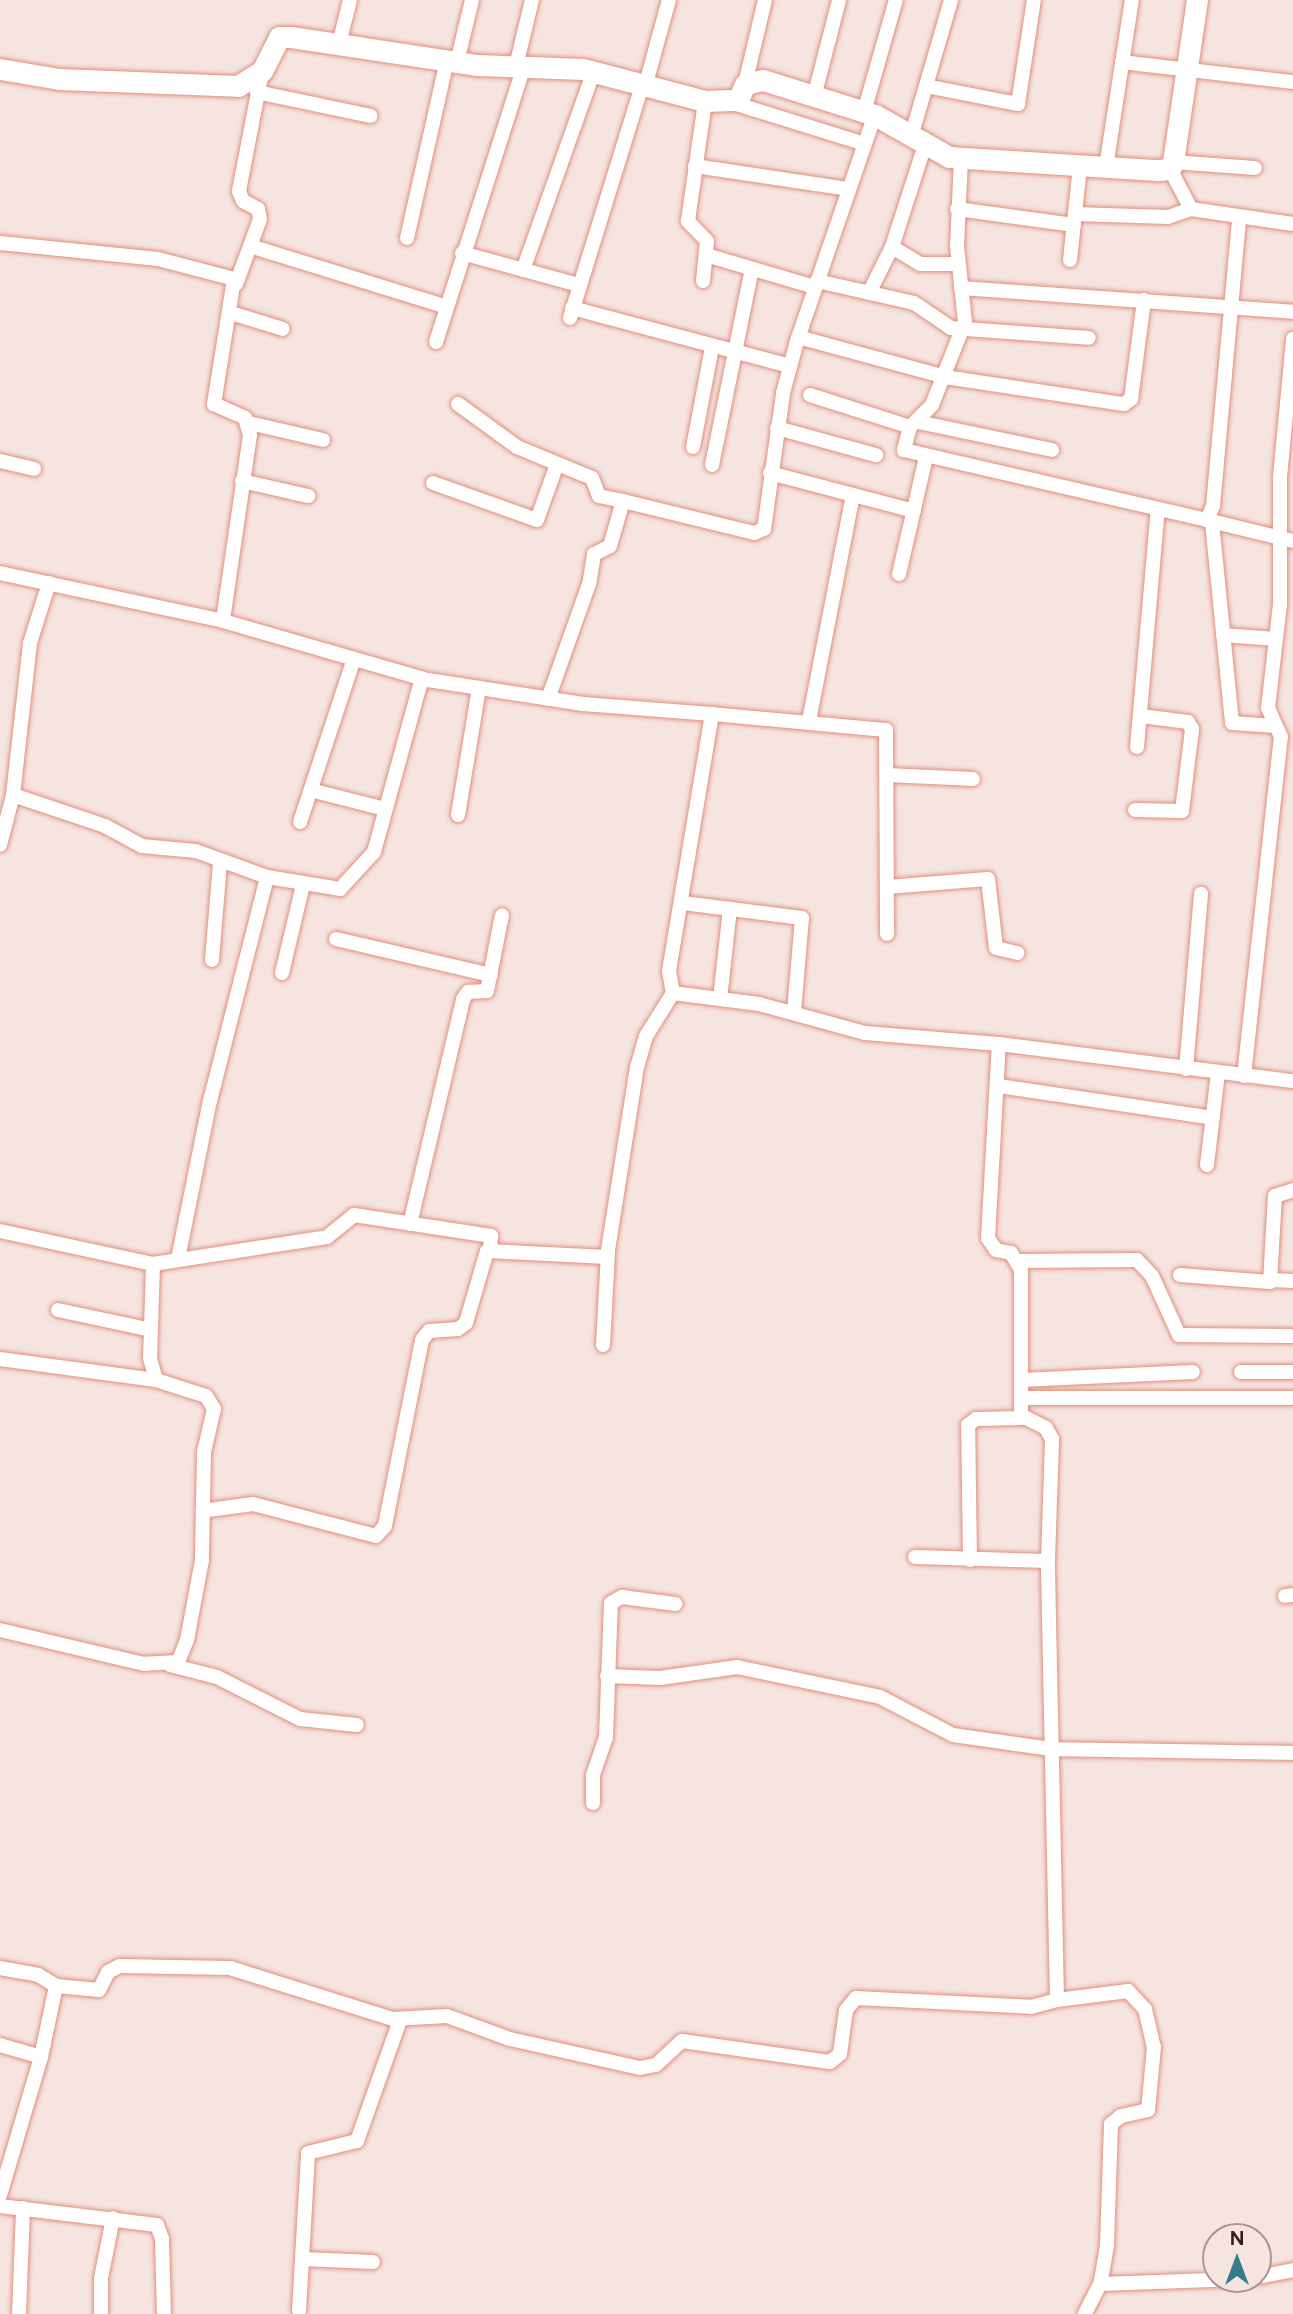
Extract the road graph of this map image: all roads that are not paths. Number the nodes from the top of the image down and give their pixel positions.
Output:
1 (350, 0) edge
2 (472, 0) edge
3 (532, 0) edge
4 (669, 0) edge
5 (765, 0) edge
6 (839, 0) edge
7 (896, 0) edge
8 (951, 0) edge
9 (1034, 0) edge
10 (1132, 0) edge
11 (1197, 0) edge
12 (339, 44) junction
13 (452, 62) junction
14 (1122, 62) junction
15 (520, 67) junction
16 (0, 69) edge
17 (594, 71) junction
18 (1184, 72) junction
19 (260, 81) junction
20 (1293, 82) edge
21 (745, 85) junction
22 (644, 86) junction
23 (926, 86) junction
24 (814, 97) junction
25 (705, 102) junction
26 (730, 102) junction
27 (869, 113) junction
28 (370, 117) dead end
29 (918, 141) junction
30 (865, 144) junction
31 (961, 159) junction
32 (1171, 165) junction
33 (695, 166) junction
34 (1080, 166) junction
35 (1106, 167) junction
36 (1255, 168) dead end
37 (849, 189) junction
38 (957, 209) junction
39 (1191, 209) junction
40 (1239, 218) junction
41 (1075, 220) junction
42 (1293, 224) edge
43 (407, 238) dead end
44 (0, 243) edge
45 (250, 246) junction
46 (892, 247) junction
47 (462, 253) junction
48 (706, 255) junction
49 (1070, 260) dead end
50 (958, 264) junction
51 (752, 269) junction
52 (523, 270) junction
53 (703, 281) dead end
54 (236, 284) junction
55 (816, 284) junction
56 (579, 285) junction
57 (961, 288) junction
58 (869, 293) junction
59 (1144, 300) junction
60 (444, 306) junction
61 (1231, 306) junction
62 (1293, 312) edge
63 (231, 313) junction
64 (283, 329) dead end
65 (964, 329) junction
66 (798, 337) junction
67 (1089, 338) dead end
68 (1293, 339) edge
69 (436, 342) dead end
70 (712, 347) junction
71 (734, 352) junction
72 (790, 366) junction
73 (945, 377) junction
74 (810, 395) dead end
75 (458, 404) dead end
76 (249, 423) junction
77 (914, 424) junction
78 (777, 428) junction
79 (323, 440) dead end
80 (693, 447) dead end
81 (1052, 450) dead end
82 (876, 455) dead end
83 (926, 457) junction
84 (0, 461) edge
85 (557, 464) junction
86 (712, 465) dead end
87 (34, 469) dead end
88 (770, 473) junction
89 (242, 481) junction
90 (433, 483) dead end
91 (852, 495) junction
92 (308, 496) dead end
93 (623, 501) junction
94 (1158, 509) junction
95 (914, 511) junction
96 (1209, 521) junction
97 (1287, 541) edge
98 (0, 573) edge
99 (900, 574) dead end
100 (49, 583) junction
101 (223, 621) junction
102 (1223, 635) junction
103 (1276, 639) junction
104 (353, 662) junction
105 (422, 678) junction
106 (479, 688) junction
107 (548, 699) junction
108 (712, 714) junction
109 (1140, 716) junction
110 (809, 721) junction
111 (1276, 726) junction
112 (1138, 747) dead end
113 (888, 775) junction
114 (973, 779) dead end
115 (314, 791) junction
116 (13, 795) junction
117 (385, 809) junction
118 (1135, 810) dead end
119 (458, 815) dead end
120 (300, 822) dead end
121 (0, 845) edge
122 (220, 863) junction
123 (267, 877) junction
124 (303, 885) junction
125 (887, 887) junction
126 (1202, 894) dead end
127 (683, 903) junction
128 (730, 909) junction
129 (502, 915) dead end
130 (887, 934) dead end
131 (336, 939) dead end
132 (1017, 953) dead end
133 (212, 960) dead end
134 (282, 974) dead end
135 (491, 975) junction
136 (673, 993) junction
137 (720, 999) junction
138 (794, 1011) junction
139 (999, 1044) junction
140 (1186, 1069) junction
141 (1218, 1073) junction
142 (1244, 1076) junction
143 (1293, 1081) edge
144 (999, 1086) junction
145 (1213, 1118) junction
146 (1207, 1165) dead end
147 (1293, 1190) edge
148 (410, 1224) junction
149 (0, 1231) edge
150 (489, 1250) junction
151 (608, 1254) junction
152 (178, 1259) junction
153 (1018, 1261) junction
154 (153, 1264) junction
155 (1180, 1275) dead end
156 (1273, 1280) junction
157 (1293, 1281) edge
158 (58, 1310) dead end
159 (151, 1330) junction
160 (1293, 1336) edge
161 (603, 1345) dead end
162 (0, 1359) edge
163 (1193, 1372) dead end
164 (1241, 1372) dead end
165 (1293, 1372) edge
166 (156, 1380) junction
167 (1021, 1381) junction
168 (1021, 1398) junction
169 (1293, 1398) edge
170 (1022, 1418) junction
171 (202, 1511) junction
172 (915, 1558) dead end
173 (970, 1560) junction
174 (1048, 1561) junction
175 (676, 1604) dead end
176 (0, 1630) edge
177 (170, 1665) junction
178 (607, 1676) junction
179 (357, 1725) dead end
180 (1051, 1749) junction
181 (1293, 1753) edge
182 (593, 1803) dead end
183 (0, 1968) edge
184 (55, 1986) junction
185 (1057, 2000) junction
186 (400, 2020) junction
187 (0, 2045) edge
188 (41, 2057) junction
189 (0, 2195) edge
190 (0, 2206) edge
191 (23, 2208) junction
192 (113, 2218) junction
193 (302, 2259) junction
194 (373, 2262) dead end
195 (1293, 2270) edge
196 (1272, 2274) edge
197 (1202, 2280) edge
198 (1100, 2284) junction
199 (299, 2311) dead end
200 (19, 2314) edge
201 (101, 2314) edge
202 (164, 2314) edge
203 (1085, 2314) edge

1 - 12 street
2 - 13 street
3 - 15 street
4 - 22 street
5 - 21 street
6 - 24 street
7 - 27 street
8 - 23 street
9 - 23 street
10 - 14 street
11 - 18 street
12 - 13 street
12 - 19 street
13 - 15 street
13 - 43 street
14 - 18 street
14 - 35 street
15 - 17 street
15 - 47 street
16 - 19 street
17 - 22 street
17 - 52 street
18 - 20 street
18 - 32 street
19 - 28 street
19 - 45 street
21 - 24 street
21 - 26 street
22 - 25 street
22 - 56 street
23 - 29 street
24 - 27 street
25 - 26 street
25 - 33 street
26 - 30 street
27 - 29 street
27 - 30 street
29 - 31 street
29 - 46 street
30 - 37 street
31 - 34 street
31 - 38 street
32 - 35 street
32 - 36 street
32 - 39 street
33 - 37 street
33 - 48 street
34 - 35 street
34 - 41 street
37 - 55 street
38 - 41 street
38 - 50 street
39 - 40 street
39 - 41 street
40 - 42 street
40 - 61 street
41 - 49 street
44 - 54 street
45 - 54 street
45 - 60 street
46 - 50 street
46 - 58 street
47 - 52 street
47 - 60 street
48 - 51 street
48 - 53 street
50 - 57 street
51 - 55 street
51 - 71 street
52 - 56 street
54 - 63 street
55 - 58 street
55 - 66 street
56 - 70 street
57 - 59 street
57 - 65 street
58 - 65 street
59 - 61 street
59 - 73 street
60 - 69 street
61 - 62 street
61 - 96 street
63 - 64 street
63 - 76 street
65 - 67 street
65 - 73 street
66 - 72 street
66 - 73 street
68 - 97 street
70 - 71 street
70 - 80 street
71 - 72 street
71 - 86 street
72 - 78 street
73 - 77 street
74 - 77 street
75 - 85 street
76 - 79 street
76 - 89 street
77 - 81 street
77 - 83 street
78 - 82 street
78 - 88 street
83 - 94 street
83 - 95 street
84 - 87 street
85 - 90 street
85 - 93 street
88 - 91 street
88 - 93 street
89 - 92 street
89 - 101 street
91 - 95 street
91 - 110 street
93 - 107 street
94 - 96 street
94 - 109 street
95 - 99 street
96 - 97 street
96 - 102 street
97 - 103 street
98 - 100 street
100 - 101 street
100 - 116 street
101 - 104 street
102 - 103 street
102 - 111 street
103 - 111 street
104 - 105 street
104 - 115 street
105 - 106 street
105 - 117 street
106 - 107 street
106 - 119 street
107 - 108 street
108 - 110 street
108 - 127 street
109 - 112 street
109 - 118 street
110 - 113 street
111 - 142 street
113 - 114 street
113 - 125 street
115 - 117 street
115 - 120 street
116 - 121 street
116 - 122 street
117 - 124 street
122 - 123 street
122 - 133 street
123 - 124 street
123 - 152 street
124 - 134 street
125 - 130 street
125 - 132 street
126 - 140 street
127 - 128 street
127 - 136 street
128 - 137 street
128 - 138 street
129 - 135 street
131 - 135 street
135 - 148 street
136 - 137 street
136 - 151 street
137 - 138 street
138 - 139 street
139 - 140 street
139 - 144 street
140 - 141 street
141 - 142 street
141 - 145 street
142 - 143 street
144 - 145 street
144 - 153 street
145 - 146 street
147 - 156 street
148 - 150 street
148 - 152 street
149 - 154 street
150 - 151 street
150 - 171 street
151 - 161 street
152 - 154 street
153 - 160 street
153 - 167 street
154 - 159 street
155 - 156 street
156 - 157 street
158 - 159 street
159 - 166 street
162 - 166 street
163 - 167 street
164 - 165 street
166 - 171 street
167 - 168 street
168 - 169 street
168 - 170 street
170 - 173 street
170 - 174 street
171 - 177 street
172 - 173 street
173 - 174 street
174 - 180 street
175 - 178 street
176 - 177 street
177 - 179 street
178 - 180 street
178 - 182 street
180 - 181 street
180 - 185 street
183 - 184 street
184 - 186 street
184 - 188 street
185 - 186 street
185 - 198 street
186 - 193 street
187 - 188 street
188 - 189 street
190 - 191 street
191 - 192 street
191 - 200 street
192 - 201 street
192 - 202 street
193 - 194 street
193 - 199 street
195 - 196 street
197 - 198 street
198 - 203 street

